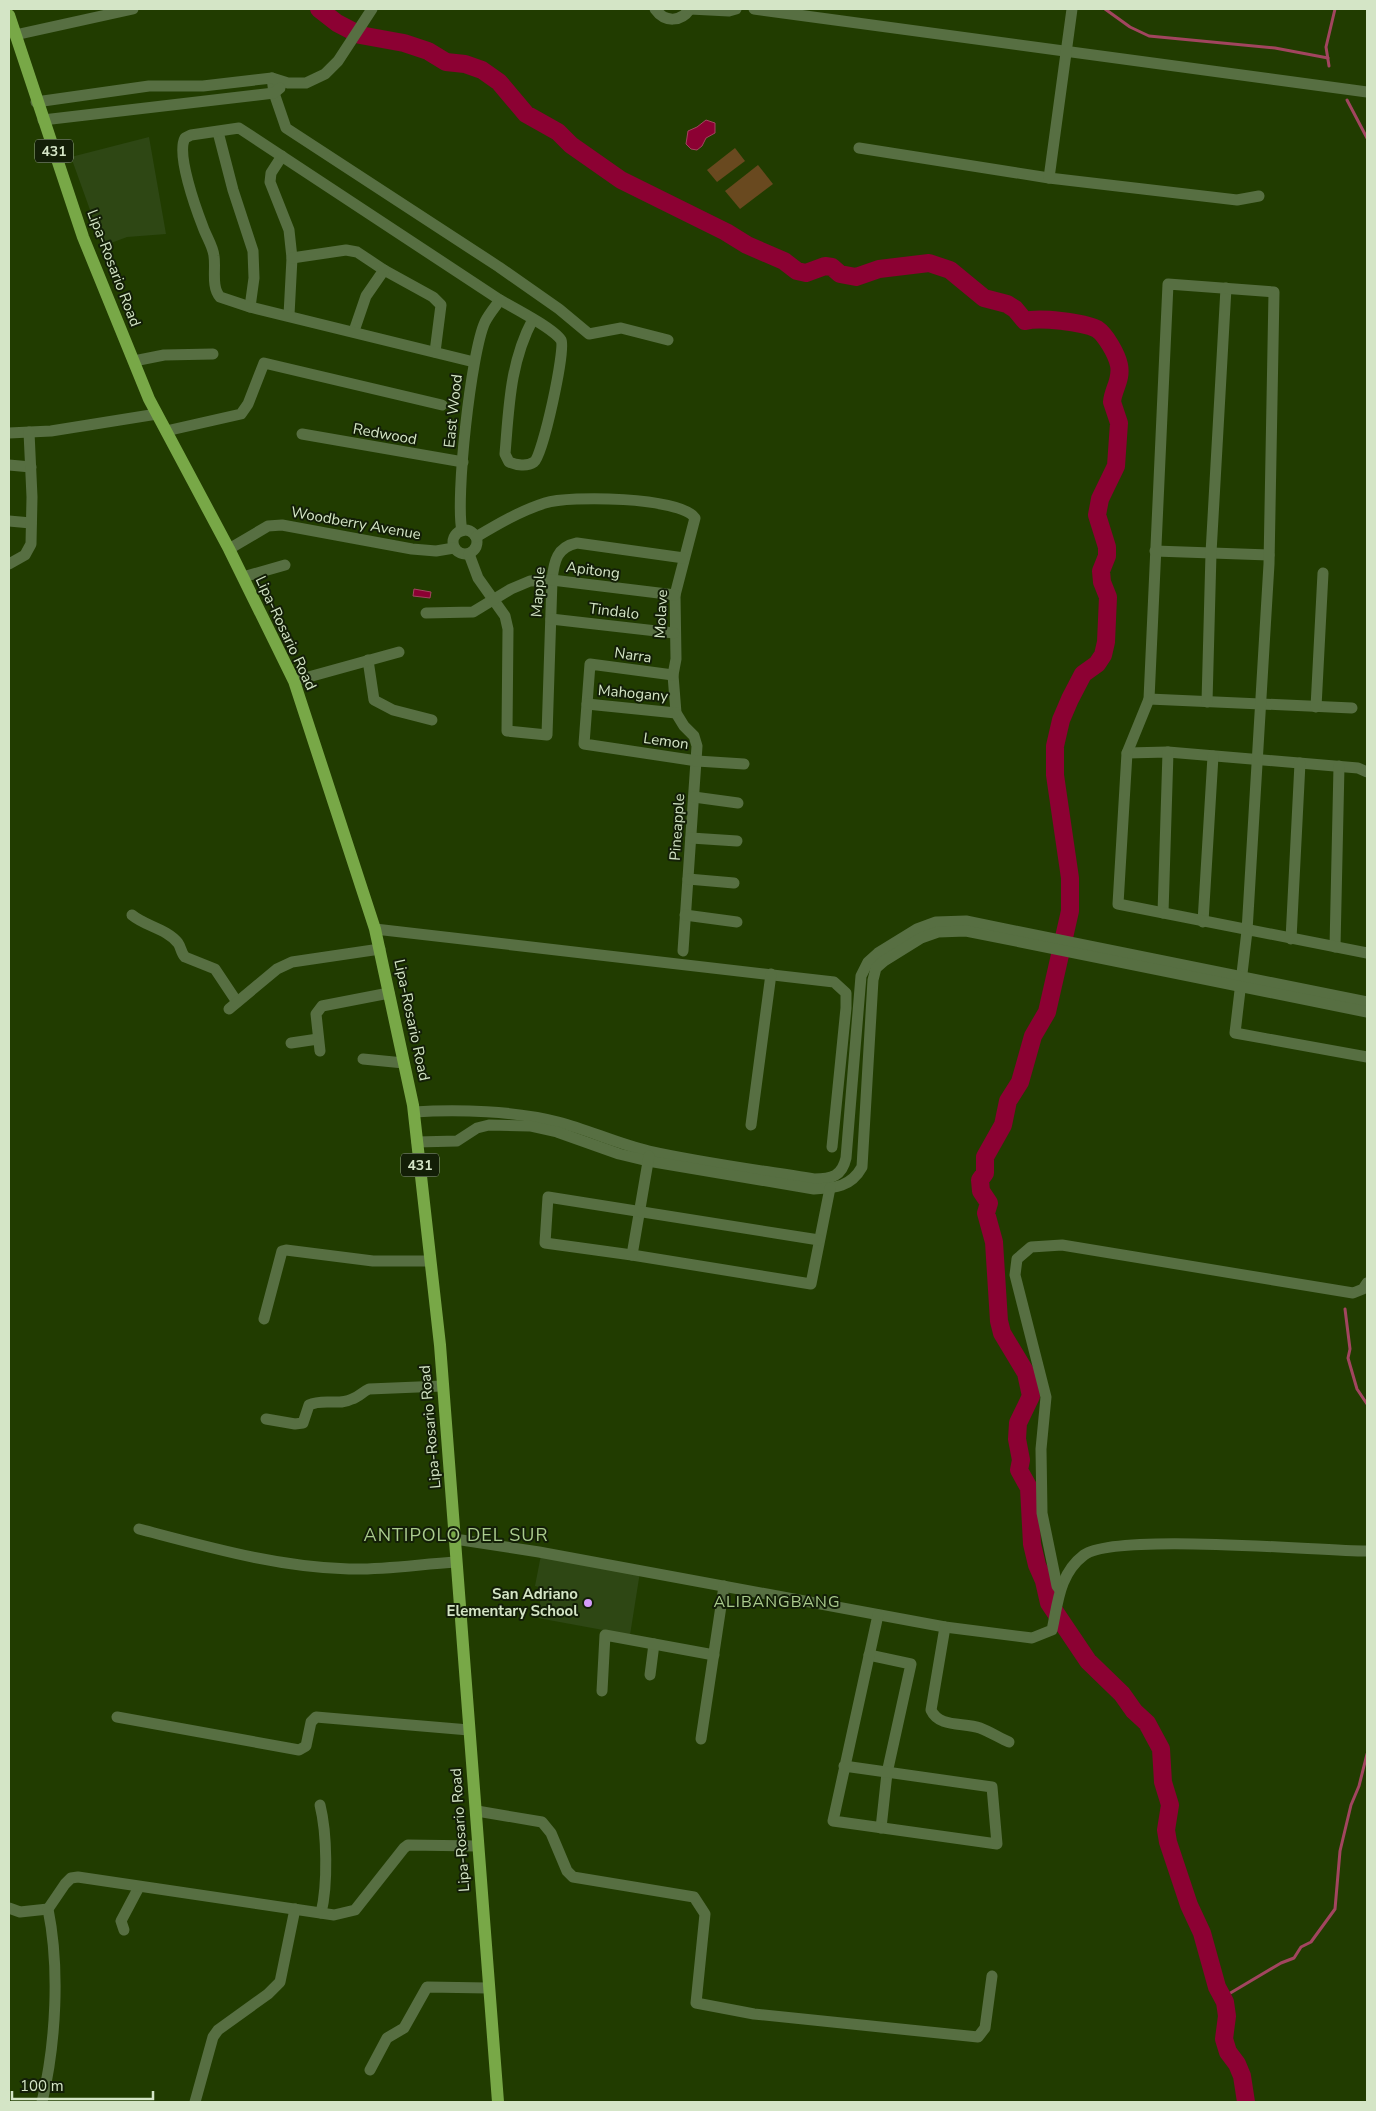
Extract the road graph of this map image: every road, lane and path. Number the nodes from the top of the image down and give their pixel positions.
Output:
1 (133, 9) edge
2 (372, 9) edge
3 (655, 9) edge
4 (690, 9) edge
5 (736, 9) edge
6 (754, 9) edge
7 (1072, 9) edge
8 (9, 15) edge
9 (15, 36) junction
10 (1065, 51) junction
11 (272, 78) junction
12 (288, 83) junction
13 (179, 86) junction
14 (1367, 92) edge
15 (274, 93) junction
16 (36, 102) junction
17 (181, 103) junction
18 (42, 120) junction
19 (218, 132) junction
20 (859, 148) dead end
21 (282, 156) junction
22 (1048, 178) junction
23 (1259, 196) dead end
24 (292, 258) junction
25 (384, 270) junction
26 (1226, 288) junction
27 (500, 300) junction
28 (250, 307) junction
29 (289, 315) junction
30 (533, 319) junction
31 (354, 331) junction
32 (668, 340) dead end
33 (435, 352) junction
34 (213, 354) dead end
35 (134, 361) junction
36 (474, 362) junction
37 (442, 405) dead end
38 (157, 414) junction
39 (166, 431) junction
40 (30, 432) junction
41 (9, 433) edge
42 (302, 434) dead end
43 (463, 462) junction
44 (9, 465) edge
45 (31, 467) junction
46 (9, 521) edge
47 (31, 523) junction
48 (462, 531) junction
49 (476, 536) junction
50 (454, 548) junction
51 (228, 549) junction
52 (1155, 551) junction
53 (1211, 553) junction
54 (469, 554) junction
55 (1269, 555) junction
56 (684, 558) junction
57 (9, 564) edge
58 (285, 565) dead end
59 (1323, 573) dead end
60 (243, 577) junction
61 (552, 580) junction
62 (675, 595) junction
63 (494, 599) junction
64 (426, 613) dead end
65 (551, 618) junction
66 (674, 634) junction
67 (399, 652) dead end
68 (368, 660) junction
69 (673, 675) junction
70 (294, 681) junction
71 (1148, 699) junction
72 (1206, 702) junction
73 (587, 704) junction
74 (1261, 705) junction
75 (1316, 707) junction
76 (1352, 708) dead end
77 (676, 713) junction
78 (432, 720) dead end
79 (1168, 752) junction
80 (1127, 753) junction
81 (1213, 756) junction
82 (1257, 760) junction
83 (697, 761) junction
84 (1300, 763) junction
85 (744, 764) dead end
86 (1339, 766) junction
87 (1367, 772) edge
88 (694, 798) junction
89 (738, 803) dead end
90 (691, 838) junction
91 (737, 840) dead end
92 (688, 879) junction
93 (734, 883) dead end
94 (1163, 914) junction
95 (132, 915) dead end
96 (686, 915) junction
97 (737, 922) dead end
98 (1203, 922) junction
99 (375, 929) junction
100 (1247, 931) junction
101 (1291, 939) junction
102 (1050, 942) junction
103 (1335, 947) junction
104 (380, 949) junction
105 (683, 951) dead end
106 (1367, 953) edge
107 (772, 974) junction
108 (1243, 982) junction
109 (389, 993) junction
110 (1367, 1002) edge
111 (1367, 1012) edge
112 (318, 1039) junction
113 (291, 1043) dead end
114 (320, 1051) dead end
115 (1367, 1057) edge
116 (363, 1060) dead end
117 (404, 1063) junction
118 (414, 1112) junction
119 (475, 1112) junction
120 (751, 1125) dead end
121 (477, 1128) junction
122 (417, 1142) junction
123 (832, 1147) dead end
124 (649, 1156) junction
125 (830, 1188) junction
126 (640, 1212) junction
127 (819, 1240) junction
128 (632, 1255) junction
129 (430, 1261) junction
130 (1367, 1283) edge
131 (264, 1319) dead end
132 (442, 1386) junction
133 (266, 1419) dead end
134 (139, 1529) dead end
135 (455, 1539) junction
136 (1366, 1551) edge
137 (456, 1562) junction
138 (724, 1586) junction
139 (1058, 1596) junction
140 (878, 1615) junction
141 (945, 1627) junction
142 (654, 1644) junction
143 (869, 1655) junction
144 (714, 1656) junction
145 (650, 1675) dead end
146 (602, 1691) dead end
147 (117, 1717) dead end
148 (469, 1730) junction
149 (701, 1739) dead end
150 (1009, 1742) dead end
151 (844, 1766) junction
152 (887, 1773) junction
153 (320, 1805) dead end
154 (477, 1811) junction
155 (880, 1828) junction
156 (477, 1846) junction
157 (139, 1887) junction
158 (9, 1908) edge
159 (48, 1909) junction
160 (295, 1909) junction
161 (321, 1913) junction
162 (124, 1930) dead end
163 (992, 1976) dead end
164 (488, 1988) junction
165 (370, 2070) dead end
166 (42, 2102) edge
167 (195, 2102) edge
168 (498, 2102) edge

1 - 9 street
2 - 12 street
3 - 4 street
4 - 5 street
6 - 10 street
7 - 10 street
8 - 9 main road, Lipa-Rosario Road / 431
9 - 16 main road, Lipa-Rosario Road / 431
10 - 14 street
10 - 22 street
11 - 12 street
11 - 13 street
11 - 15 street
12 - 15 street
13 - 16 street
13 - 17 street
15 - 17 street
15 - 32 street
16 - 18 main road, Lipa-Rosario Road / 431
17 - 18 street
18 - 35 main road, Lipa-Rosario Road / 431
19 - 21 street
19 - 28 street
19 - 28 street
20 - 22 street
21 - 24 street
21 - 27 street
22 - 23 street
24 - 25 street
24 - 29 street
25 - 31 street
25 - 33 street
26 - 52 street
26 - 53 street
26 - 55 street
27 - 30 street
27 - 36 street, East Wood
28 - 29 street
29 - 31 street
30 - 30 street
31 - 33 street
33 - 36 street
34 - 35 street
35 - 38 main road, Lipa-Rosario Road / 431
36 - 43 street, East Wood
37 - 39 street
38 - 39 main road, Lipa-Rosario Road / 431
38 - 40 street
39 - 51 main road, Lipa-Rosario Road / 431
40 - 41 street
40 - 45 street
42 - 43 street, Redwood
43 - 48 street, East Wood
44 - 45 street
45 - 47 street
46 - 47 street
47 - 57 street
48 - 49 street
48 - 50 street
49 - 54 street
49 - 56 street, Molave
50 - 51 street, Woodberry Avenue
50 - 54 street
51 - 60 main road, Lipa-Rosario Road / 431
52 - 53 street
52 - 71 street
53 - 55 street
53 - 72 street
54 - 63 street
55 - 74 street
56 - 61 street, Mapple
56 - 62 street, Molave
58 - 60 street
59 - 75 street
60 - 70 main road, Lipa-Rosario Road / 431
61 - 62 street, Apitong
61 - 63 street, Apitong
61 - 65 street, Mapple
62 - 66 street, Molave
63 - 64 street, Apitong
63 - 65 street, Mapple
65 - 66 street, Tindalo
66 - 69 street, Molave
67 - 68 street
68 - 70 street
68 - 78 street
69 - 73 street, Narra
69 - 77 street, Molave
70 - 99 main road, Lipa-Rosario Road / 431
71 - 72 street
71 - 80 street
72 - 74 street
73 - 77 street, Mahogany
73 - 83 street, Lemon
74 - 75 street
74 - 82 street
75 - 76 street
77 - 83 street, Pineapple
79 - 80 street
79 - 81 street
79 - 94 street
80 - 94 street
81 - 82 street
81 - 98 street
82 - 84 street
82 - 100 street
83 - 85 street, Lemon
83 - 88 street, Pineapple
84 - 86 street
84 - 101 street
86 - 87 street
86 - 103 street
88 - 89 street
88 - 90 street, Pineapple
90 - 91 street
90 - 92 street, Pineapple
92 - 93 street
92 - 96 street, Pineapple
94 - 98 street
95 - 104 street
96 - 97 street
96 - 105 street, Pineapple
98 - 100 street
99 - 104 main road, Lipa-Rosario Road / 431
99 - 107 street
100 - 101 street
100 - 108 street
101 - 103 street
102 - 108 street
102 - 124 street
102 - 125 street
103 - 106 street
104 - 109 main road, Lipa-Rosario Road / 431
107 - 120 street
107 - 123 street
108 - 110 street
108 - 111 street
108 - 115 street
109 - 112 street
109 - 117 main road, Lipa-Rosario Road / 431
112 - 113 street
112 - 114 street
116 - 117 street
117 - 118 main road, Lipa-Rosario Road / 431
118 - 119 street
118 - 122 main road, Lipa-Rosario Road / 431
119 - 121 street
119 - 124 street
121 - 122 street
121 - 124 street
122 - 129 main road, Lipa-Rosario Road / 431
124 - 125 street
124 - 126 street
125 - 127 street
126 - 127 street
126 - 128 street
126 - 128 street
127 - 128 street
129 - 131 street
129 - 132 main road, Lipa-Rosario Road / 431
130 - 139 street
132 - 133 street
132 - 135 main road, Lipa-Rosario Road / 431
134 - 137 street
135 - 137 main road, Lipa-Rosario Road / 431
135 - 138 street
136 - 139 street
137 - 148 main road, Lipa-Rosario Road / 431
138 - 140 street
138 - 144 street
139 - 141 street
140 - 141 street
140 - 143 street
141 - 150 street
142 - 144 street
142 - 145 street
142 - 146 street
143 - 151 street
143 - 152 street
144 - 149 street
147 - 148 street
148 - 154 main road, Lipa-Rosario Road / 431
151 - 152 street
151 - 155 street
152 - 155 street
152 - 155 street
153 - 161 street
154 - 156 main road, Lipa-Rosario Road / 431
154 - 163 street
156 - 161 street
156 - 164 main road, Lipa-Rosario Road / 431
157 - 159 street
157 - 160 street
157 - 162 street
158 - 159 street
159 - 166 street
160 - 161 street
160 - 167 street
164 - 165 street
164 - 168 main road, Lipa-Rosario Road / 431

